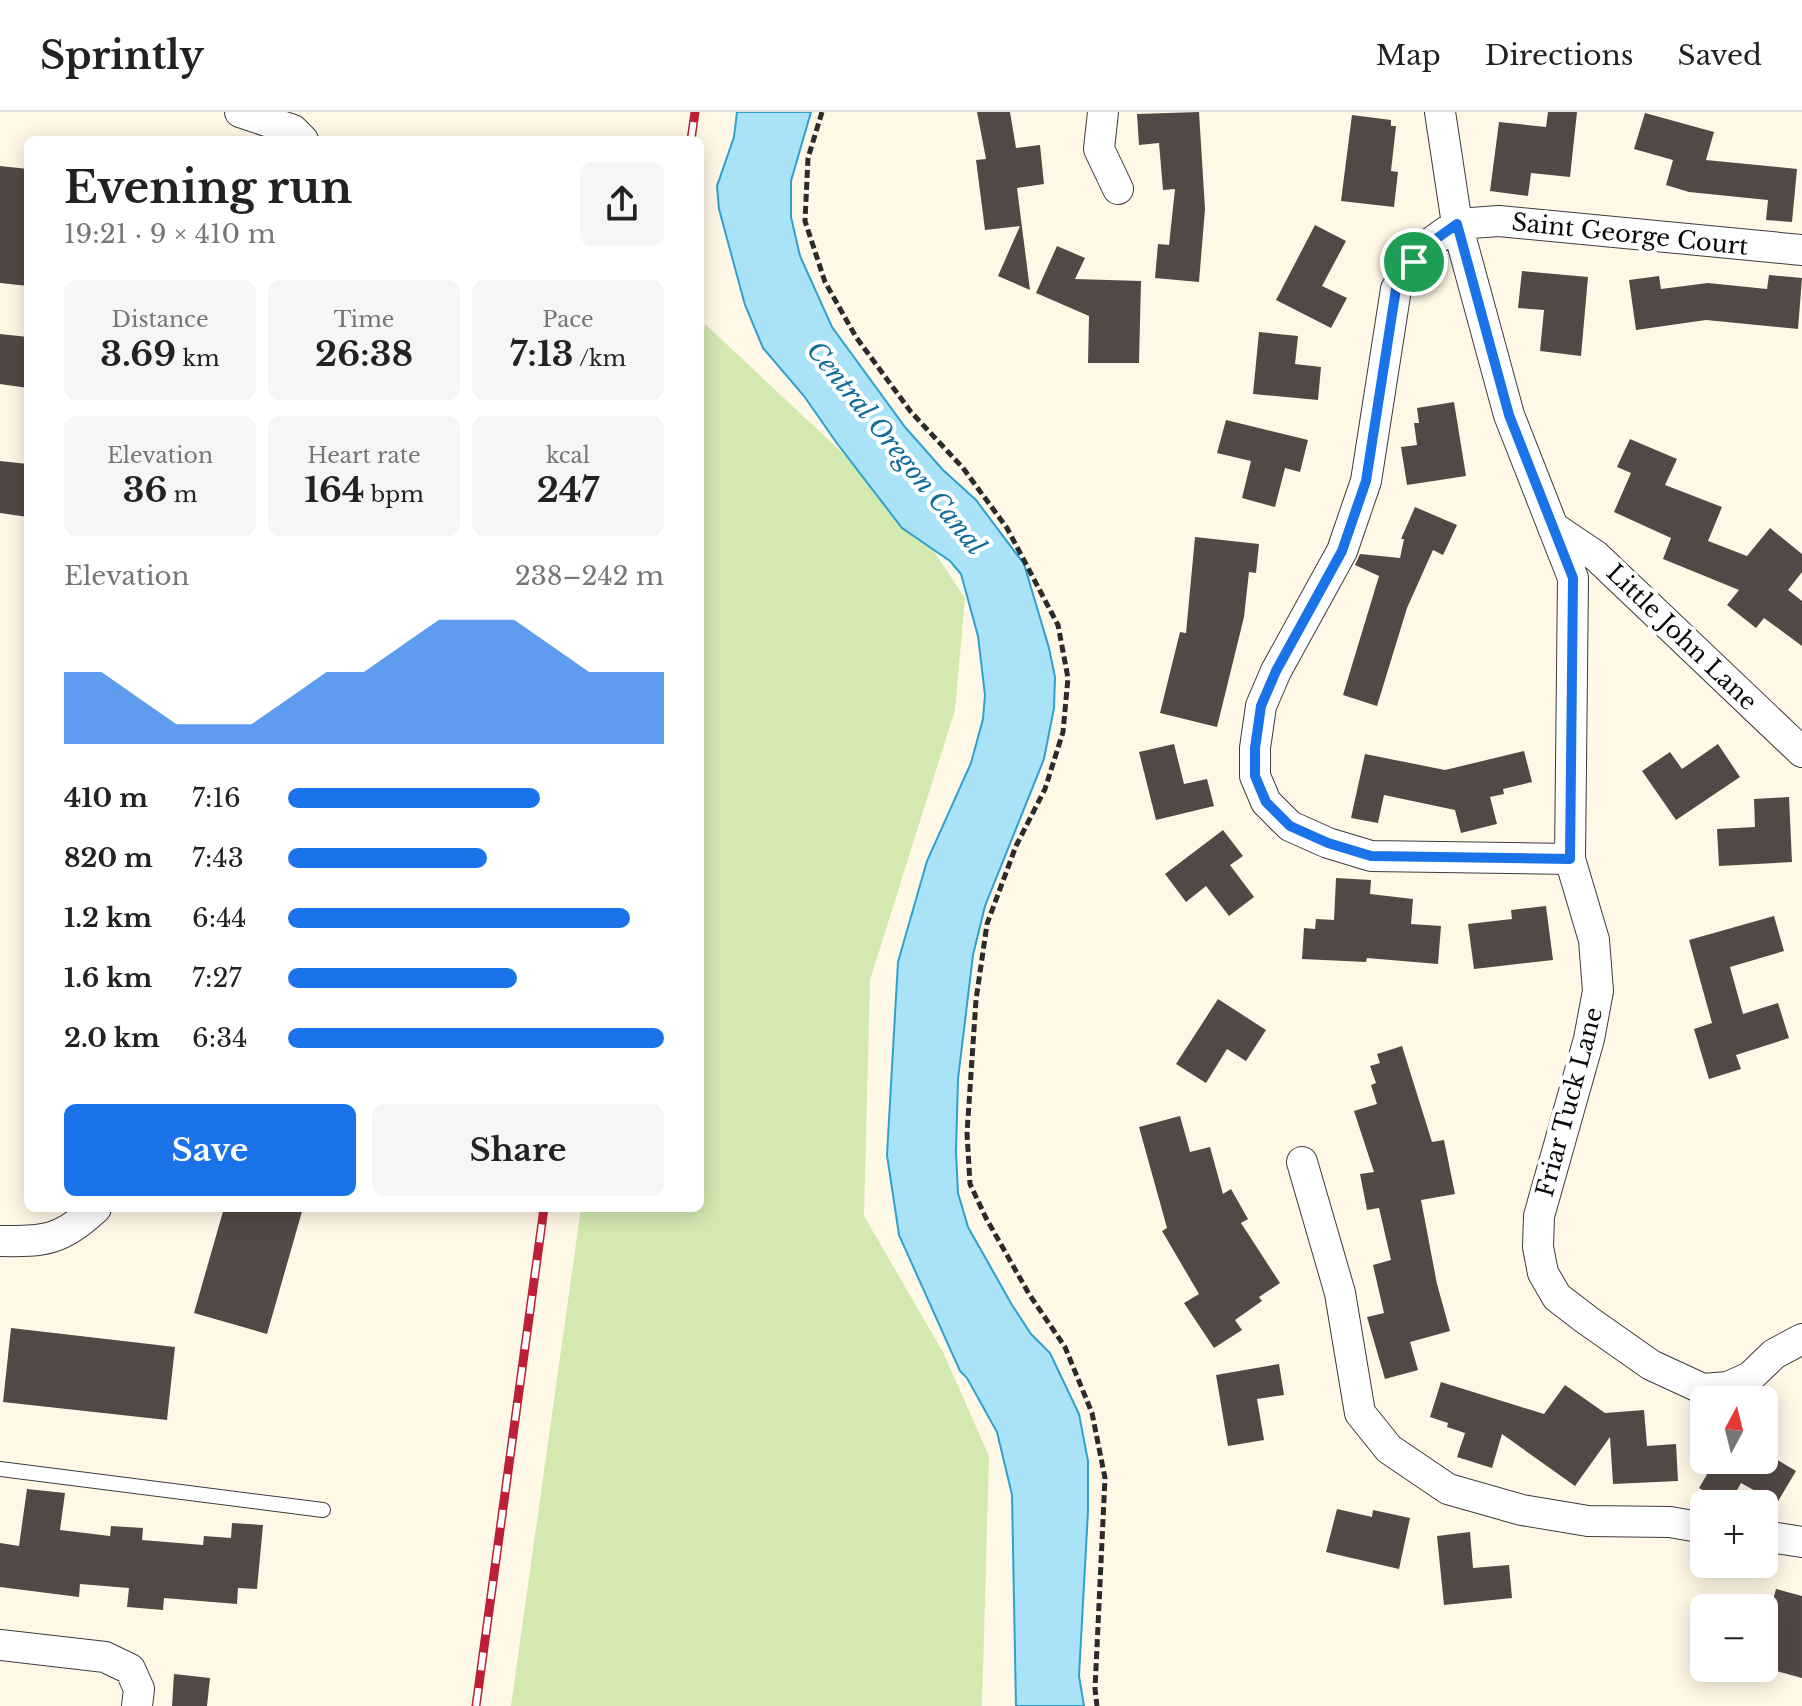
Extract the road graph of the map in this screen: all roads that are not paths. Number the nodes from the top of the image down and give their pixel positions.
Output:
1 (240, 112) edge
2 (1103, 112) edge
3 (1440, 112) edge
4 (299, 136) edge
5 (1118, 189) dead end
6 (1457, 224) junction
7 (1802, 250) edge
8 (1556, 529) junction
9 (1802, 752) edge
10 (1570, 859) junction
11 (1302, 1162) dead end
12 (92, 1212) edge
13 (0, 1241) edge
14 (1802, 1339) edge
15 (0, 1469) edge
16 (323, 1510) dead end
17 (1690, 1526) edge
18 (1778, 1538) edge
19 (1802, 1542) edge
20 (0, 1645) edge
21 (137, 1706) edge

1 - 4 street
2 - 5 street
3 - 6 street, Friar Tuck Lane
6 - 7 street, Saint George Court
6 - 8 street, Friar Tuck Lane
6 - 10 street
8 - 9 street, Little John Lane
8 - 10 street, Friar Tuck Lane
10 - 14 street, Friar Tuck Lane
11 - 17 street
12 - 13 street
15 - 16 lane
18 - 19 street
20 - 21 street

